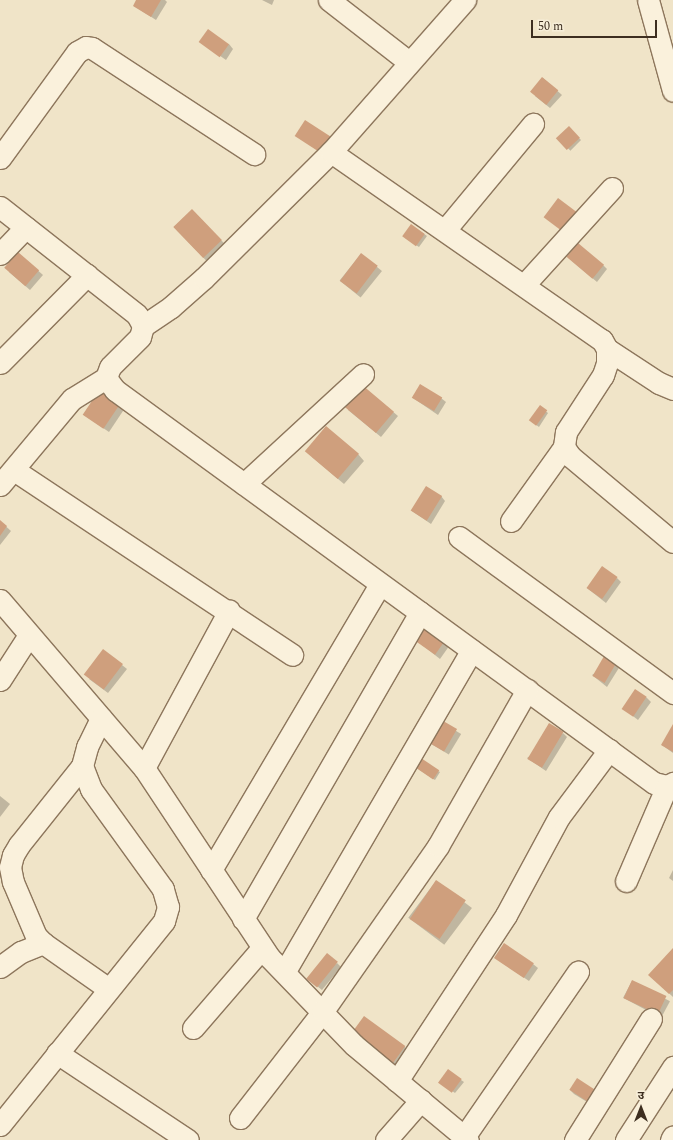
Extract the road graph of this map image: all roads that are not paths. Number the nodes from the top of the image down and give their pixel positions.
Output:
1 (329, 0) edge
2 (465, 0) edge
3 (648, 0) edge
4 (409, 62) junction
5 (673, 91) edge
6 (533, 124) dead end
7 (331, 152) junction
8 (254, 154) dead end
9 (0, 158) edge
10 (612, 188) dead end
11 (0, 207) edge
12 (26, 227) junction
13 (445, 230) junction
14 (0, 254) edge
15 (87, 275) junction
16 (524, 285) junction
17 (143, 326) junction
18 (607, 349) junction
19 (0, 363) edge
20 (363, 374) dead end
21 (106, 378) junction
22 (673, 389) edge
23 (564, 447) junction
24 (14, 470) junction
25 (244, 484) junction
26 (0, 485) edge
27 (511, 522) dead end
28 (460, 537) dead end
29 (673, 542) edge
30 (380, 584) junction
31 (0, 600) edge
32 (229, 611) junction
33 (420, 612) junction
34 (29, 635) junction
35 (472, 650) junction
36 (292, 655) dead end
37 (0, 680) edge
38 (527, 690) junction
39 (673, 693) edge
40 (101, 718) junction
41 (609, 750) junction
42 (82, 766) junction
43 (144, 768) junction
44 (670, 784) edge
45 (211, 870) junction
46 (626, 881) dead end
47 (243, 918) junction
48 (43, 943) junction
49 (262, 948) junction
50 (0, 967) edge
51 (285, 971) junction
52 (578, 972) dead end
53 (109, 988) junction
54 (323, 1011) junction
55 (651, 1020) dead end
56 (193, 1028) dead end
57 (57, 1053) junction
58 (673, 1067) edge
59 (397, 1081) junction
60 (421, 1100) junction
61 (240, 1118) dead end
62 (2, 1119) edge
63 (673, 1136) edge
64 (466, 1138) edge
65 (188, 1140) edge
66 (386, 1140) edge
67 (576, 1140) edge
68 (626, 1140) edge
69 (671, 1140) edge

1 - 4 street
2 - 4 street
3 - 5 street
4 - 7 street
6 - 13 street
7 - 13 street
7 - 17 street
8 - 9 street
10 - 16 street
11 - 12 street
12 - 14 street
12 - 15 street
13 - 16 street
15 - 17 street
15 - 19 street
16 - 18 street
17 - 21 street
18 - 22 street
18 - 23 street
20 - 25 street
21 - 24 street
21 - 25 street
23 - 27 street
23 - 29 street
24 - 26 street
24 - 32 street
25 - 30 street
28 - 39 street
30 - 33 street
30 - 45 street
31 - 34 street
32 - 36 street
32 - 43 street
33 - 35 street
33 - 47 street
34 - 37 street
34 - 40 street
35 - 38 street
35 - 51 street
38 - 41 street
38 - 54 street
40 - 42 street
40 - 43 street
41 - 44 street
41 - 59 street
42 - 48 street
42 - 53 street
43 - 45 street
44 - 46 street
45 - 47 street
47 - 49 street
48 - 50 street
48 - 53 street
49 - 51 street
49 - 56 street
51 - 54 street
52 - 64 street
53 - 57 street
54 - 59 street
54 - 61 street
55 - 67 street
57 - 62 street
57 - 65 street
58 - 68 street
59 - 60 street
60 - 64 street
60 - 66 street
63 - 69 street

